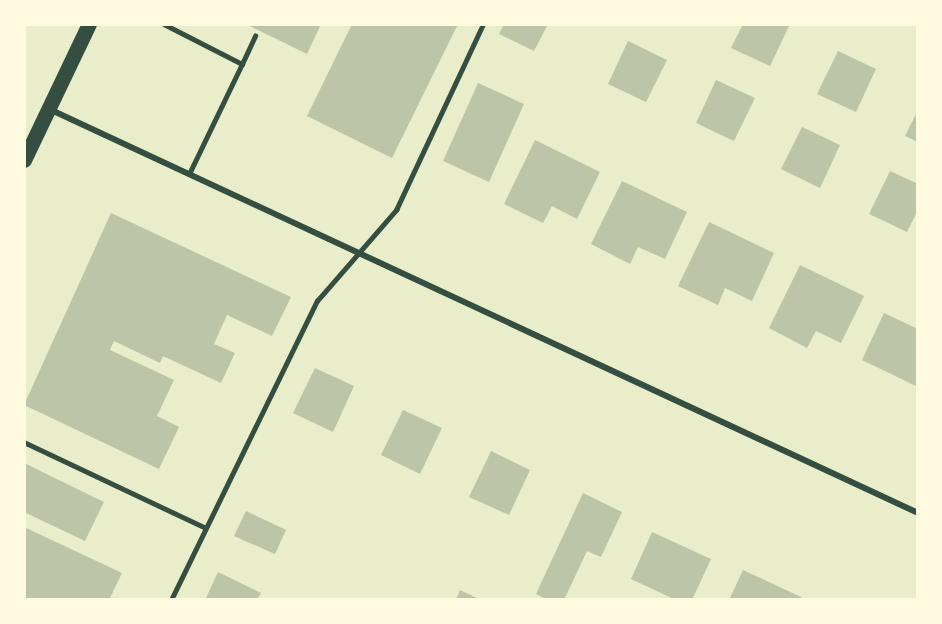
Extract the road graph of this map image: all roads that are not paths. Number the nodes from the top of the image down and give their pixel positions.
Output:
1 (89, 24) edge
2 (164, 24) edge
3 (483, 24) edge
4 (255, 36) dead end
5 (242, 64) junction
6 (48, 109) junction
7 (24, 160) edge
8 (189, 174) junction
9 (358, 253) junction
10 (24, 442) edge
11 (918, 513) edge
12 (206, 528) junction
13 (171, 600) edge

1 - 6 main road
2 - 5 lane
3 - 9 lane
4 - 5 lane
5 - 8 lane
6 - 7 main road
6 - 8 street
8 - 9 street
9 - 11 street
9 - 12 lane
10 - 12 lane
12 - 13 lane

